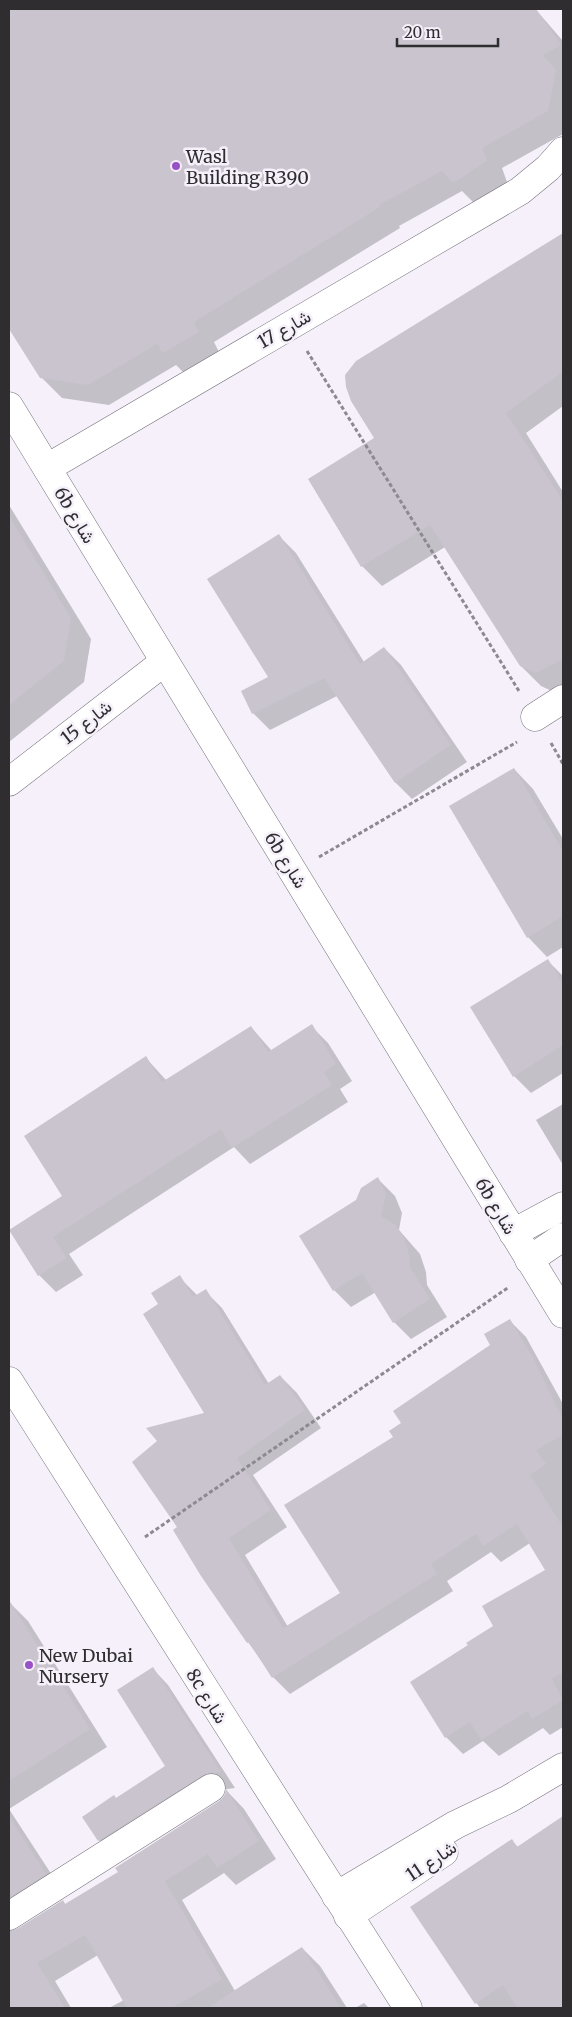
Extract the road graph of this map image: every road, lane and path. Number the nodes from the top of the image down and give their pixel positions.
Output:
1 (563, 151) edge
2 (563, 176) edge
3 (520, 191) junction
4 (291, 325) junction
5 (9, 406) edge
6 (47, 468) junction
7 (164, 662) junction
8 (563, 700) edge
9 (538, 723) junction
10 (563, 764) edge
11 (9, 782) edge
12 (293, 872) junction
13 (563, 1206) edge
14 (513, 1233) junction
15 (563, 1237) edge
16 (532, 1265) junction
17 (563, 1314) edge
18 (9, 1382) edge
19 (118, 1555) junction
20 (563, 1767) edge
21 (211, 1788) dead end
22 (342, 1906) junction
23 (9, 1916) edge
24 (408, 2008) edge

1 - 3 street, شارع 17
2 - 3 street, شارع 17
3 - 4 street, شارع 17
4 - 6 street, شارع 17
4 - 9 path
5 - 6 street, 6b شارع
6 - 7 street, 6b شارع
7 - 11 street, شارع 15
7 - 12 street, 6b شارع
8 - 9 street
9 - 10 path
9 - 12 path
12 - 14 street, 6b شارع
13 - 14 street
14 - 16 street, 6b شارع
15 - 16 street
16 - 17 street, 6b شارع
16 - 19 path
18 - 19 street, 8c شارع
19 - 22 street, 8c شارع
20 - 22 street, شارع 11
21 - 23 street
22 - 24 street, 8c شارع

